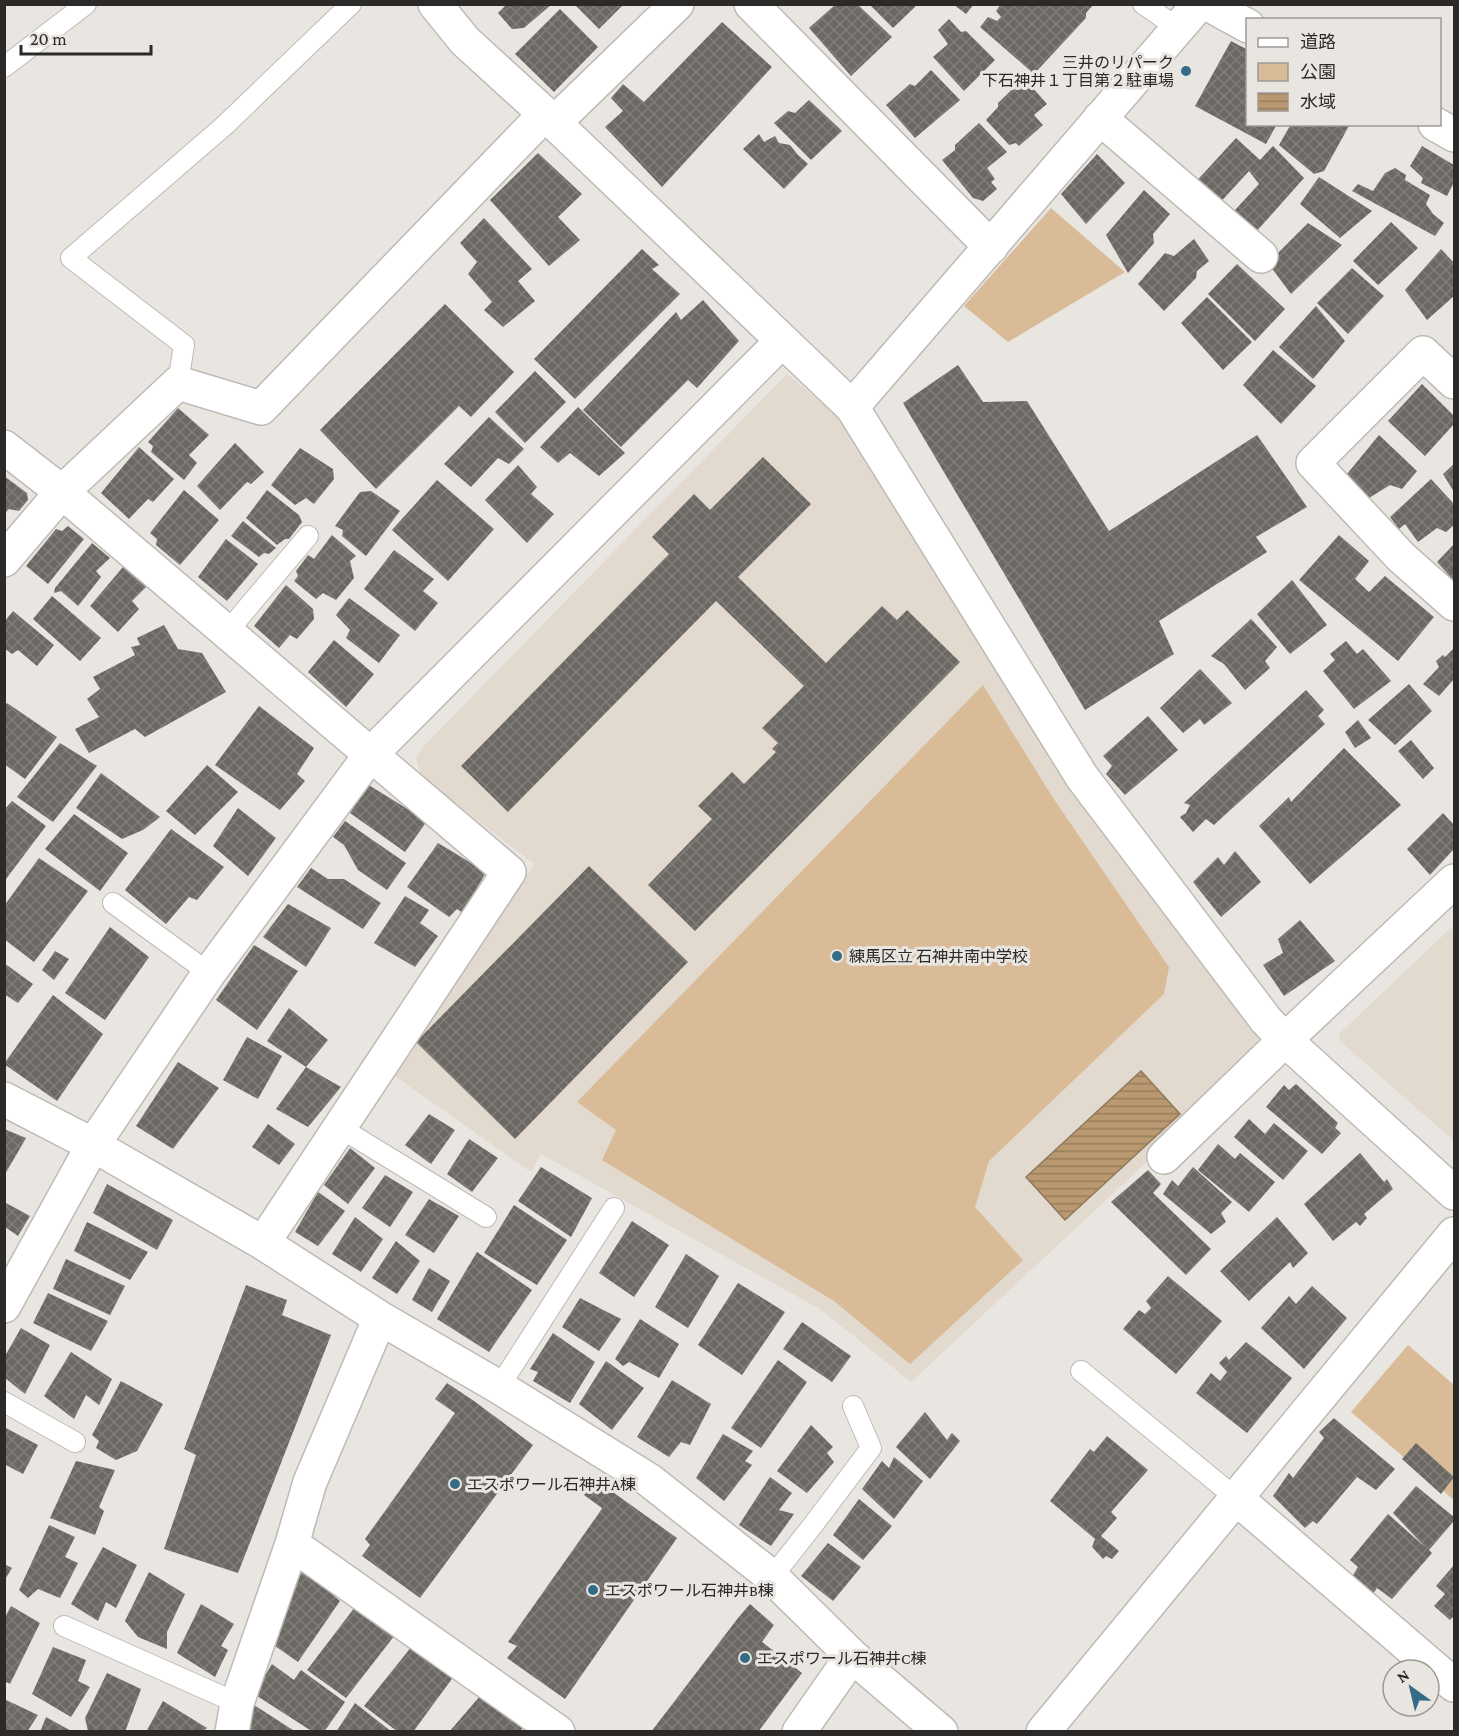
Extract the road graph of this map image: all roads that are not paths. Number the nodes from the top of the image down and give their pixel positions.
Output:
1 (86, 4) edge
2 (351, 4) edge
3 (435, 4) edge
4 (677, 4) edge
5 (751, 4) edge
6 (1143, 4) edge
7 (1208, 4) edge
8 (1188, 16) edge
9 (1246, 25) edge
10 (4, 67) edge
11 (550, 118) junction
12 (1100, 118) junction
13 (1439, 126) edge
14 (1455, 135) edge
15 (990, 246) junction
16 (1261, 256) dead end
17 (782, 341) junction
18 (178, 382) junction
19 (1455, 382) edge
20 (852, 407) junction
21 (4, 447) edge
22 (62, 492) junction
23 (308, 536) dead end
24 (4, 560) edge
25 (1455, 604) edge
26 (227, 632) junction
27 (371, 754) junction
28 (1450, 895) edge
29 (113, 903) dead end
30 (209, 973) junction
31 (1285, 1040) junction
32 (4, 1099) edge
33 (339, 1127) junction
34 (93, 1145) junction
35 (1164, 1157) dead end
36 (1455, 1194) edge
37 (614, 1208) dead end
38 (486, 1217) dead end
39 (1455, 1234) edge
40 (263, 1243) junction
41 (4, 1306) edge
42 (380, 1318) junction
43 (1081, 1371) dead end
44 (499, 1387) junction
45 (4, 1402) edge
46 (853, 1406) dead end
47 (75, 1442) dead end
48 (1236, 1498) junction
49 (292, 1544) junction
50 (772, 1577) junction
51 (64, 1626) dead end
52 (852, 1656) junction
53 (1455, 1685) edge
54 (235, 1717) edge
55 (558, 1731) edge
56 (799, 1731) edge
57 (941, 1731) edge
58 (1043, 1731) edge

1 - 10 lane
2 - 18 lane
3 - 11 street
4 - 11 street
5 - 15 street
6 - 8 lane
7 - 9 street
8 - 12 street
11 - 17 street
11 - 18 street
12 - 15 street
12 - 16 street
13 - 14 street
15 - 20 street
17 - 20 street
17 - 27 street
18 - 22 street
19 - 25 street
20 - 31 street
21 - 22 street
22 - 24 street
22 - 26 street
23 - 26 lane
26 - 27 street
27 - 30 street
27 - 33 street
28 - 31 street
29 - 30 lane
30 - 34 street
31 - 35 street
31 - 36 street
32 - 34 street
33 - 38 lane
33 - 40 street
34 - 40 street
34 - 41 street
37 - 44 lane
39 - 48 street
40 - 42 street
42 - 44 street
42 - 49 street
43 - 48 lane
44 - 50 street
45 - 47 lane
46 - 50 lane
48 - 53 street
48 - 58 street
49 - 54 street
49 - 55 street
50 - 52 street
51 - 54 lane
52 - 56 street
52 - 57 street

